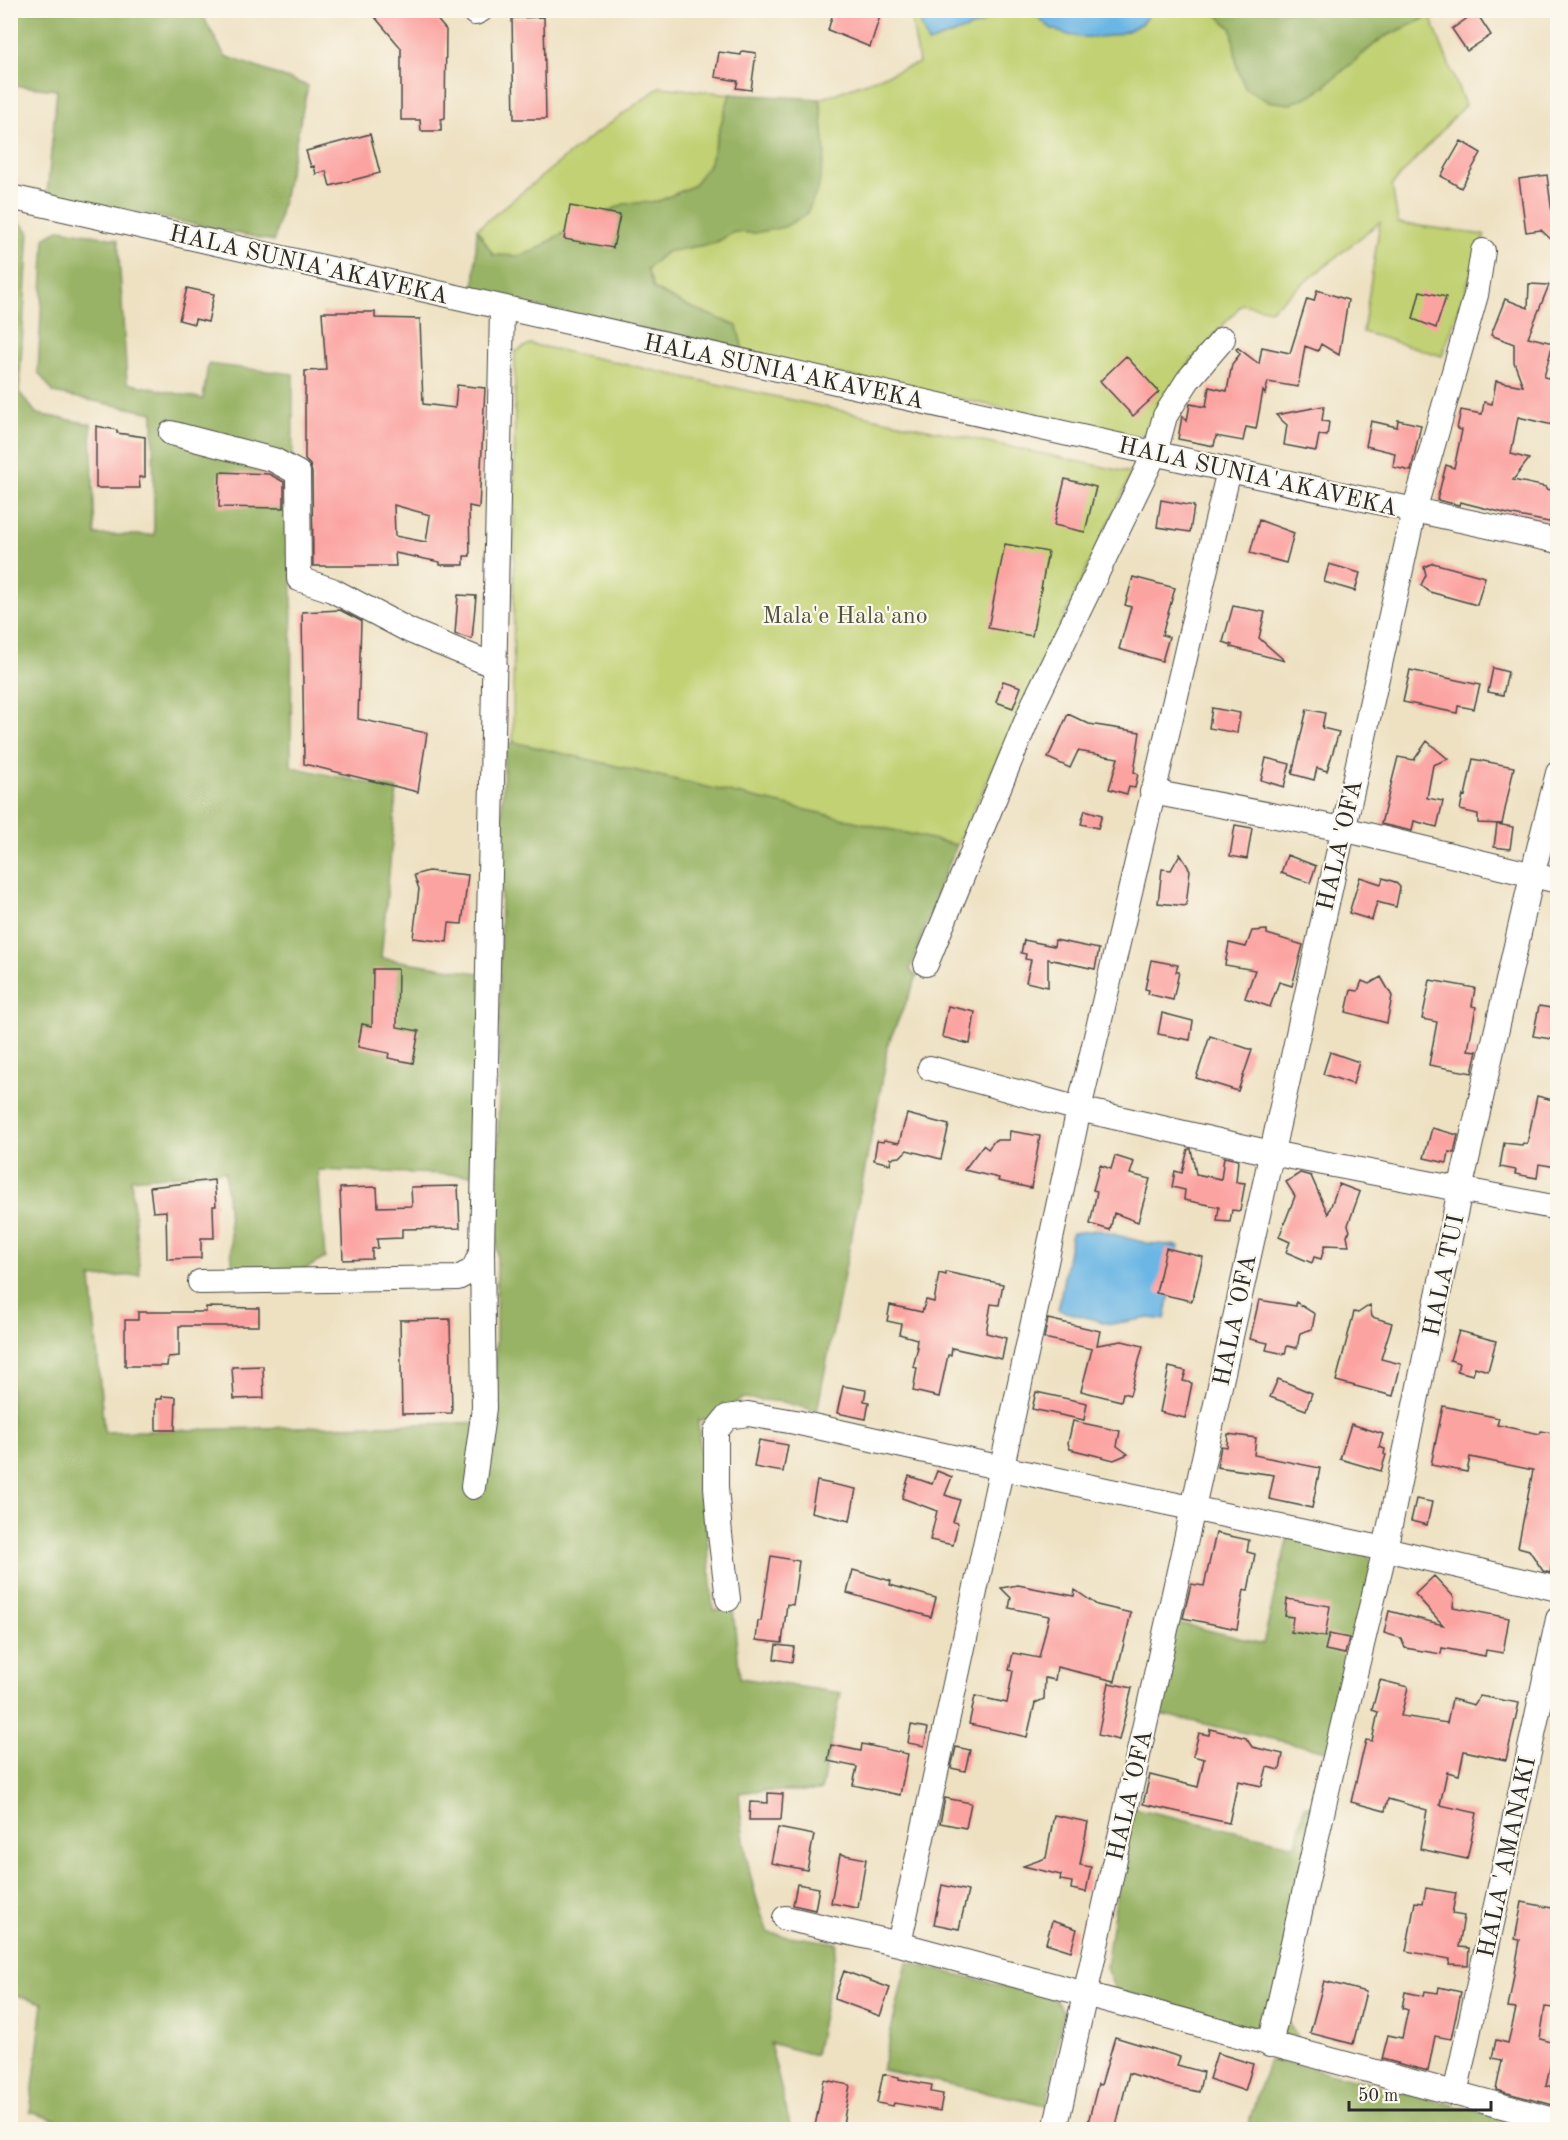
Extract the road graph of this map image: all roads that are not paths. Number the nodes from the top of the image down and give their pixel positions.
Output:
1 (10, 197) edge
2 (1483, 251) dead end
3 (502, 309) junction
4 (1223, 339) dead end
5 (171, 434) dead end
6 (1155, 453) junction
7 (1229, 470) junction
8 (1414, 511) junction
9 (1557, 541) edge
10 (495, 666) junction
11 (1557, 773) edge
12 (1152, 792) junction
13 (1343, 829) junction
14 (1532, 876) junction
15 (1557, 881) edge
16 (927, 964) dead end
17 (930, 1068) dead end
18 (1078, 1108) junction
19 (1271, 1153) junction
20 (1460, 1190) junction
21 (1557, 1208) edge
22 (482, 1251) junction
23 (200, 1282) dead end
24 (1002, 1468) junction
25 (473, 1488) dead end
26 (1193, 1509) junction
27 (1385, 1549) junction
28 (1557, 1589) edge
29 (728, 1599) dead end
30 (1557, 1619) edge
31 (785, 1918) dead end
32 (900, 1944) junction
33 (1084, 1995) junction
34 (1270, 2045) junction
35 (1455, 2094) junction
36 (1557, 2121) edge
37 (1055, 2130) edge

1 - 3 street, HALA SUNIA'AKAVEKA
2 - 8 street, HALA 'OFA
3 - 6 street, HALA SUNIA'AKAVEKA
3 - 10 street
4 - 6 street
5 - 10 street
6 - 7 street, HALA SUNIA'AKAVEKA
6 - 16 street
7 - 8 street, HALA SUNIA'AKAVEKA
7 - 12 street
8 - 9 street, HALA SUNIA'AKAVEKA
8 - 13 street, HALA 'OFA
10 - 22 street
11 - 14 street, HALA TUI
12 - 13 street
12 - 18 street
13 - 14 street
13 - 19 street, HALA 'OFA
14 - 15 street
14 - 20 street, HALA TUI
17 - 18 street
18 - 19 street
18 - 24 street
19 - 20 street
19 - 26 street, HALA 'OFA
20 - 21 street
20 - 27 street, HALA TUI
22 - 23 street
22 - 25 street
24 - 26 street
24 - 29 street
24 - 32 street
26 - 27 street
26 - 33 street, HALA 'OFA
27 - 28 street
27 - 34 street, HALA TUI
30 - 35 street, HALA 'AMANAKI
31 - 32 street
32 - 33 street
33 - 34 street
33 - 37 street, HALA 'OFA
34 - 35 street
35 - 36 street

